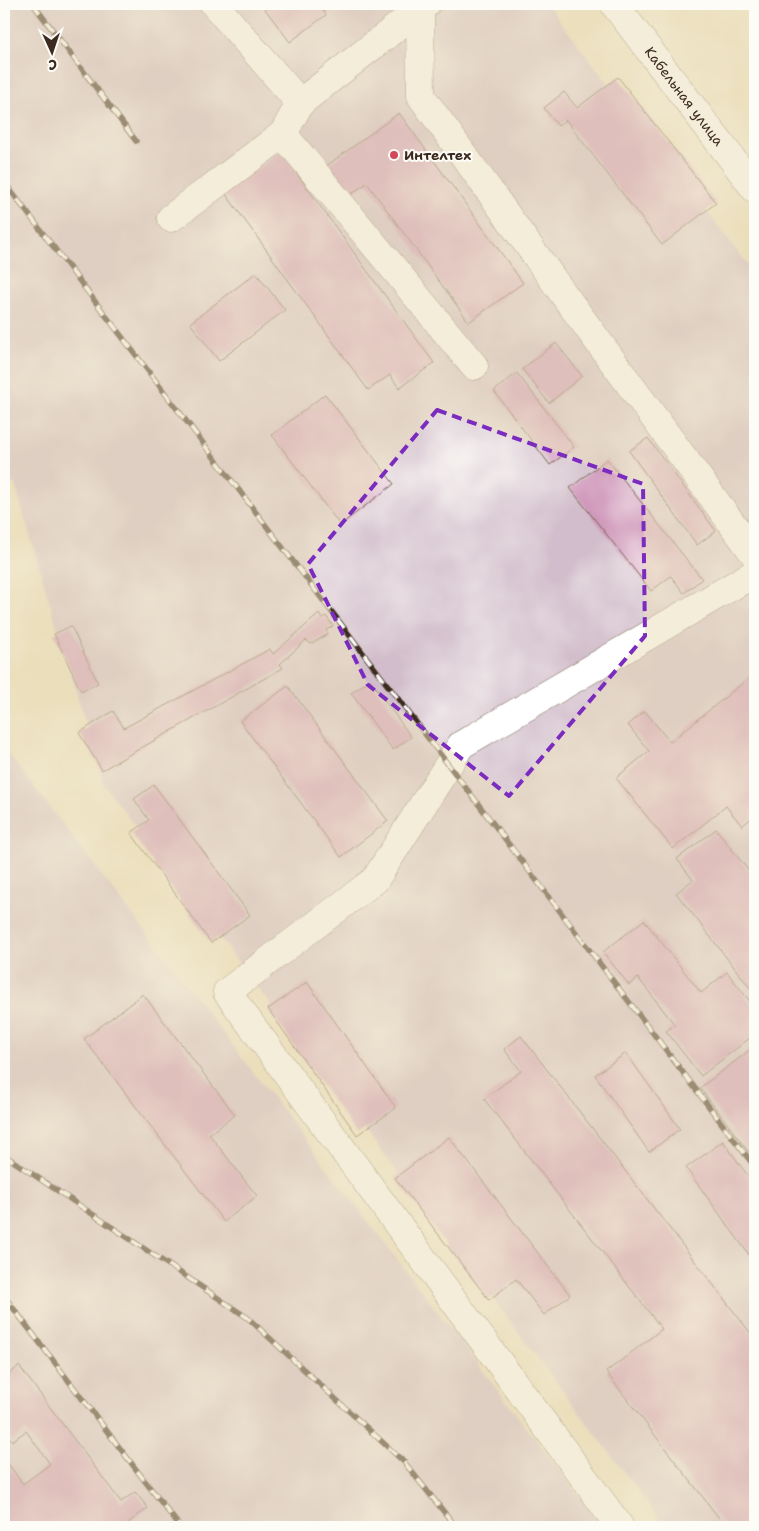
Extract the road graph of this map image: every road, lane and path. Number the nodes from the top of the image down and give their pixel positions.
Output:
1 (214, 4) edge
2 (614, 4) edge
3 (423, 6) edge
4 (300, 103) junction
5 (283, 134) junction
6 (755, 189) edge
7 (171, 218) dead end
8 (474, 366) dead end
9 (755, 555) edge
10 (755, 573) edge
11 (620, 1527) edge

1 - 4 street
2 - 6 street, Кабельная улица
3 - 4 street
3 - 9 street
4 - 5 street
5 - 7 street
5 - 8 street
10 - 11 street

